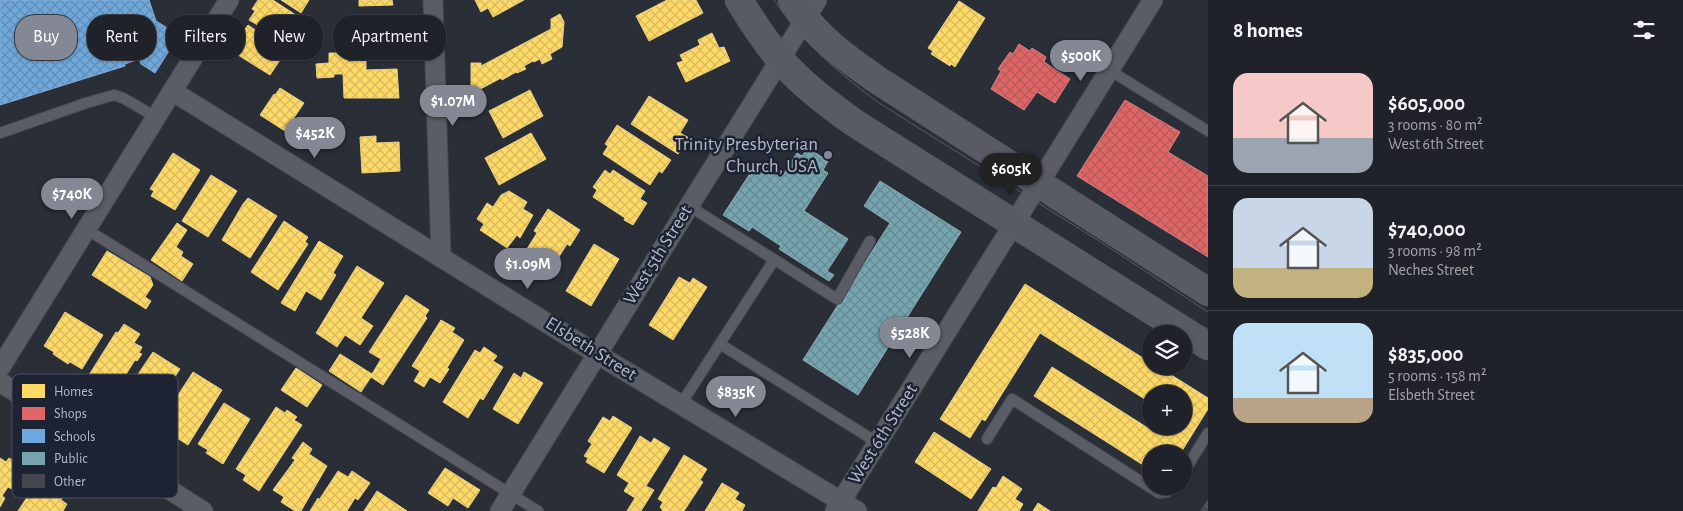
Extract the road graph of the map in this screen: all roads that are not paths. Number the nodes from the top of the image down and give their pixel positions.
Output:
1 (433, 0) edge
2 (740, 0) edge
3 (1153, 0) edge
4 (224, 3) edge
5 (804, 6) edge
6 (779, 58) junction
7 (1109, 70) junction
8 (172, 91) junction
9 (156, 117) junction
10 (1208, 131) edge
11 (0, 133) edge
12 (1038, 182) junction
13 (689, 206) junction
14 (1013, 224) junction
15 (86, 229) junction
16 (870, 241) dead end
17 (441, 256) junction
18 (774, 260) junction
19 (1208, 292) edge
20 (720, 344) junction
21 (1208, 346) edge
22 (597, 354) junction
23 (0, 368) edge
24 (0, 382) edge
25 (12, 390) edge
26 (681, 404) junction
27 (1208, 433) edge
28 (987, 438) dead end
29 (878, 443) junction
30 (1192, 459) edge
31 (1142, 482) edge
32 (510, 494) junction
33 (178, 495) edge
34 (844, 508) edge
35 (203, 511) edge
36 (500, 511) edge
37 (538, 511) edge

1 - 17 street
2 - 6 main road
3 - 7 street, West 6th Street
4 - 8 street
5 - 6 street, West 5th Street
5 - 12 main road
6 - 13 street, West 5th Street
6 - 14 main road
7 - 10 lane
7 - 12 street, West 6th Street
8 - 9 street
8 - 17 street, Elsbeth Street
9 - 11 lane
9 - 15 street
12 - 14 street, West 6th Street
12 - 19 main road
13 - 18 lane
13 - 22 street, West 5th Street
14 - 21 main road
14 - 29 street, West 6th Street
15 - 23 street
15 - 32 lane
16 - 18 lane
17 - 22 street, Elsbeth Street
18 - 20 lane
20 - 26 lane
20 - 29 lane
22 - 26 street, Elsbeth Street
22 - 32 street, West 5th Street
24 - 25 street
26 - 34 street, Elsbeth Street
27 - 30 lane
28 - 31 lane
29 - 34 street, West 6th Street
32 - 36 street, West 5th Street
32 - 37 lane
33 - 35 street

